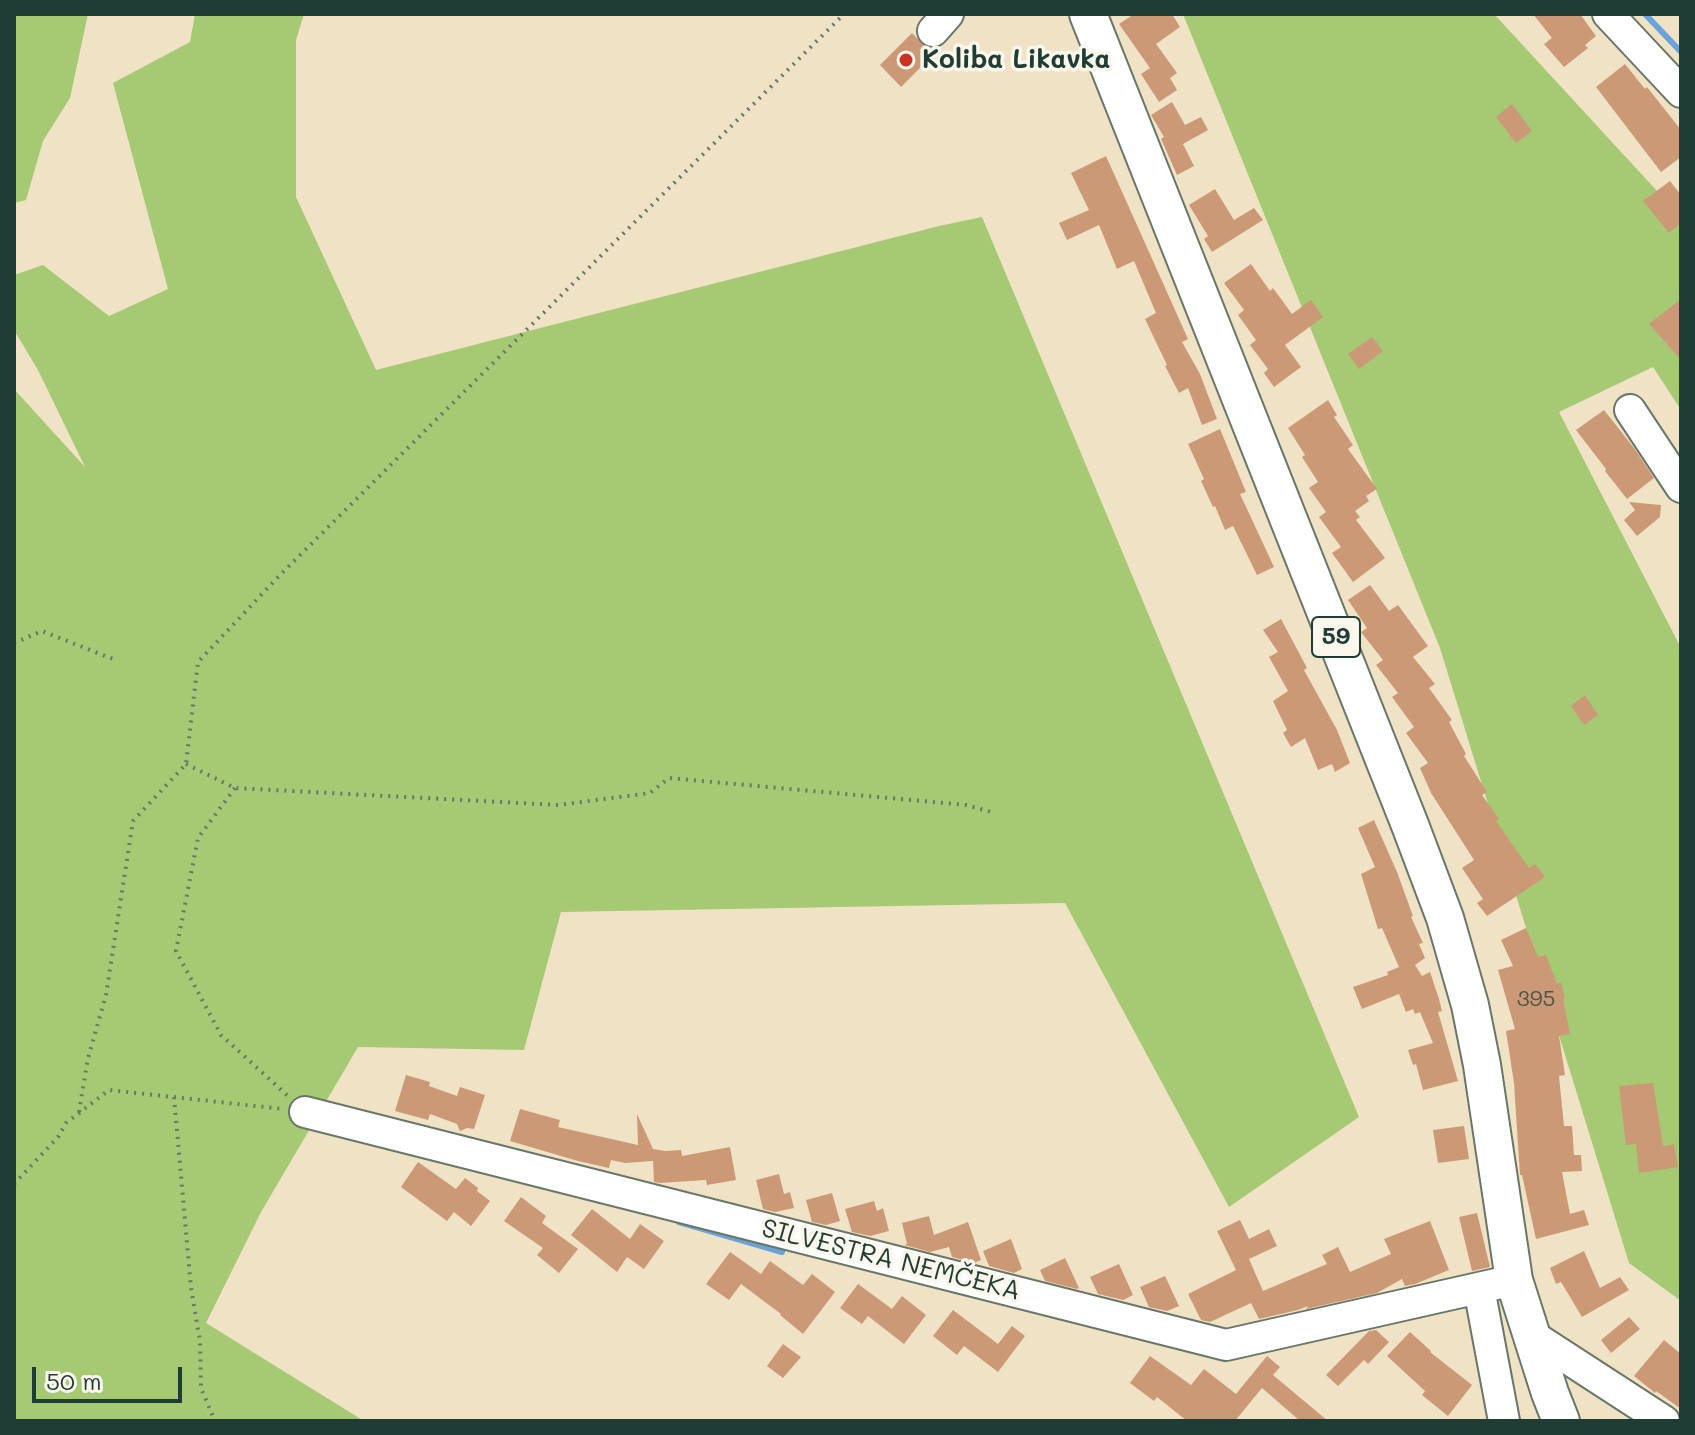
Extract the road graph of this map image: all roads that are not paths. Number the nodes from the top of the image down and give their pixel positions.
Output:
1 (1088, 14) edge
2 (1608, 14) edge
3 (1681, 92) edge
4 (1630, 410) dead end
5 (1681, 487) edge
6 (305, 1112) road end
7 (1497, 1284) junction
8 (1530, 1334) junction
9 (1504, 1421) edge
10 (1561, 1421) edge
11 (1664, 1421) edge

1 - 7 main road, 59
2 - 3 street
4 - 5 street
6 - 7 street, SILVESTRA NEMČEKA
7 - 8 main road, 59
7 - 9 street
8 - 10 main road, 59
8 - 11 street

